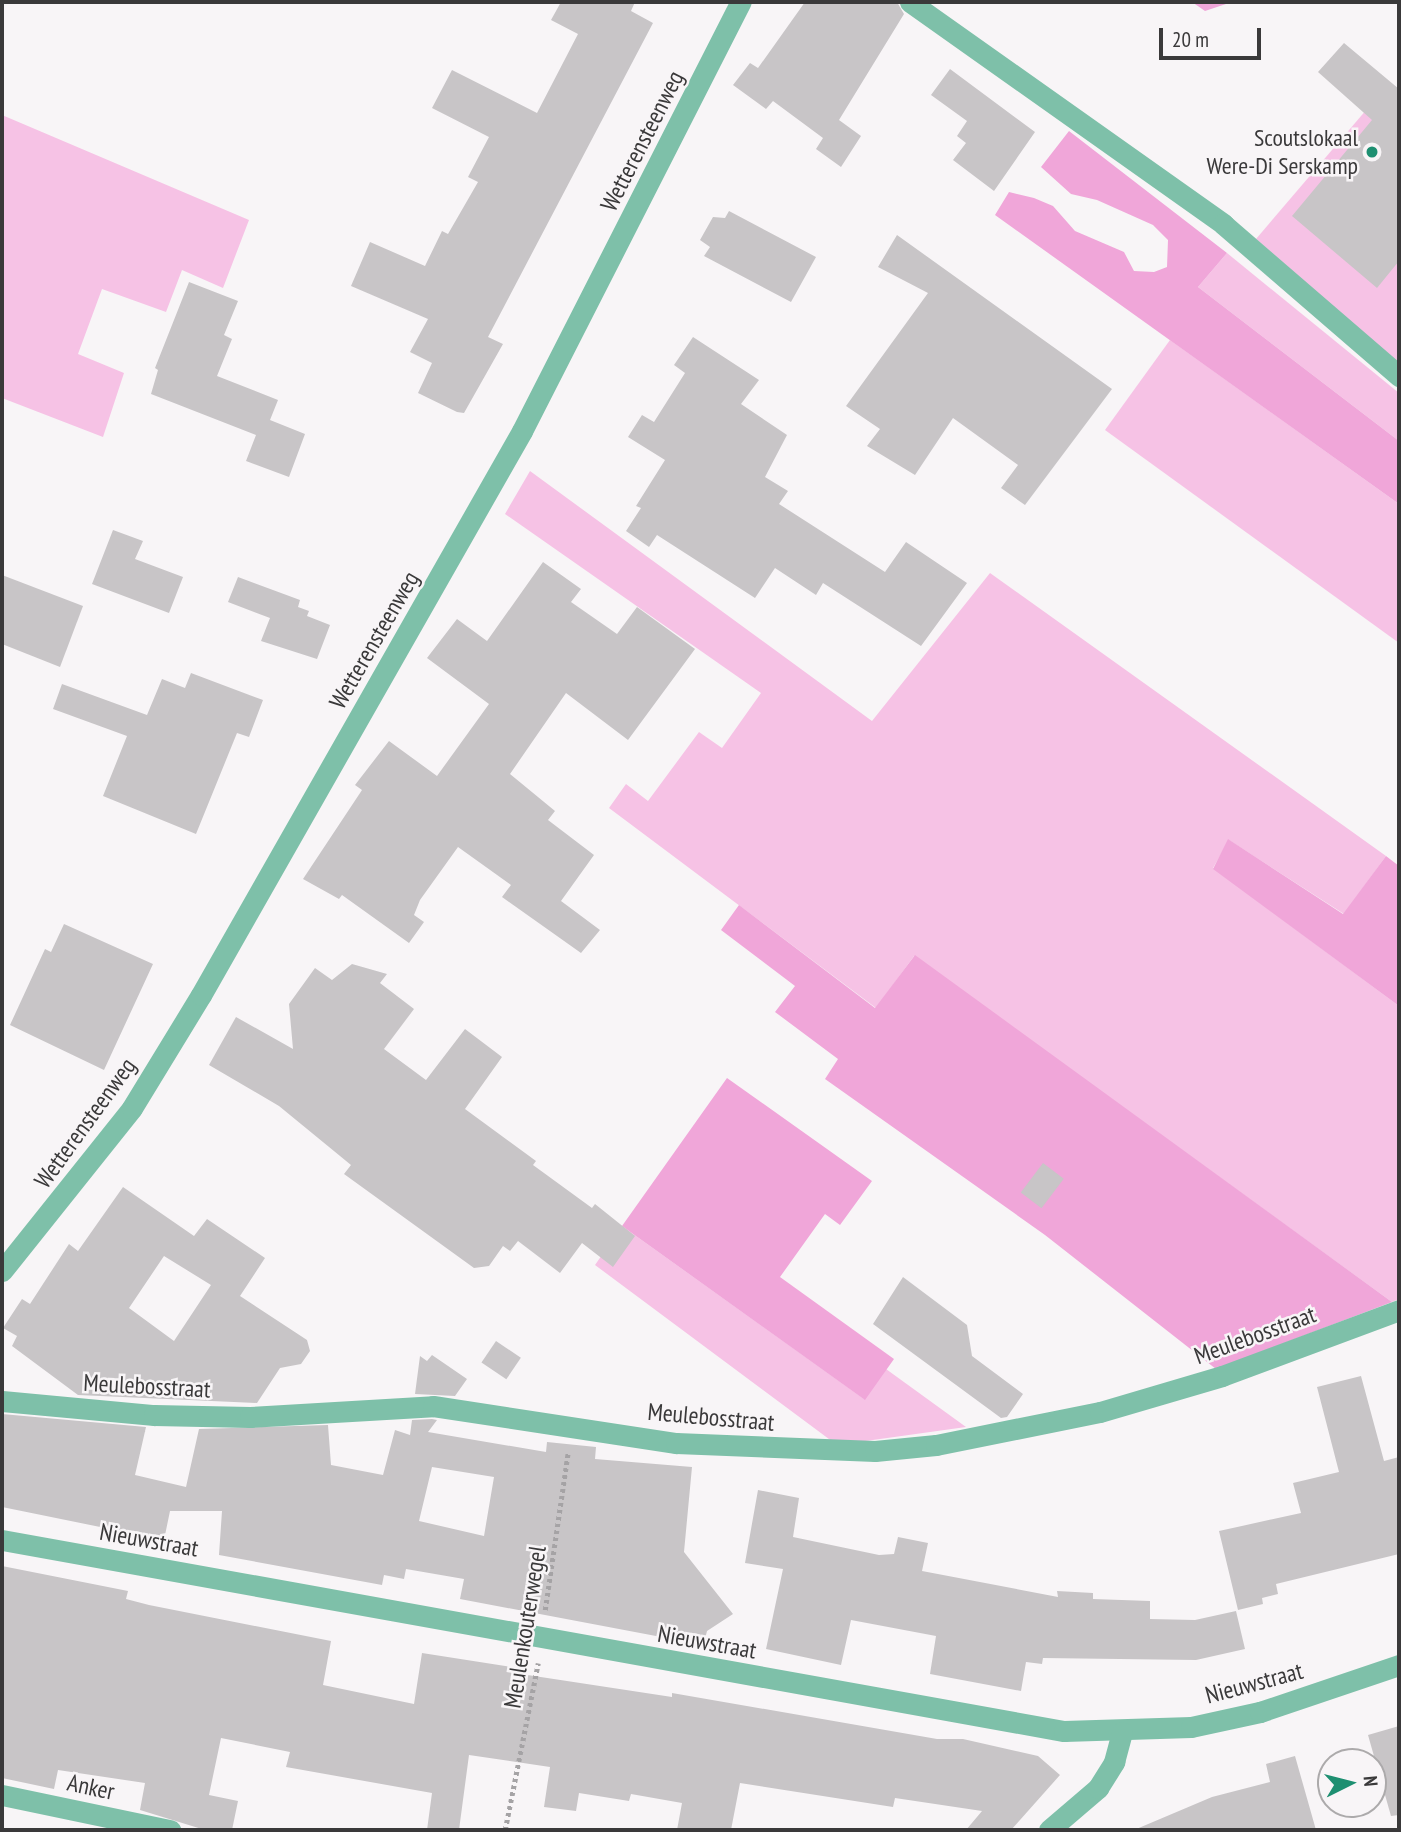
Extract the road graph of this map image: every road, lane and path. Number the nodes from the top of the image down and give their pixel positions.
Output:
1 (741, 2) edge
2 (910, 2) edge
3 (1399, 376) edge
4 (2, 1271) edge
5 (1399, 1310) edge
6 (2, 1401) edge
7 (570, 1428) junction
8 (2, 1539) edge
9 (538, 1639) junction
10 (1399, 1665) edge
11 (1122, 1732) junction
12 (2, 1795) edge
13 (170, 1830) edge
14 (505, 1830) edge
15 (1049, 1830) edge

1 - 4 street, Wetterensteenweg
2 - 3 street
5 - 7 street, Meulebosstraat
6 - 7 street, Meulebosstraat
7 - 9 path, Meulenkouterwegel
8 - 9 street, Nieuwstraat
9 - 11 street, Nieuwstraat
9 - 14 path, Meulenkouterwegel
10 - 11 street, Nieuwstraat
11 - 15 street
12 - 13 street, Anker

